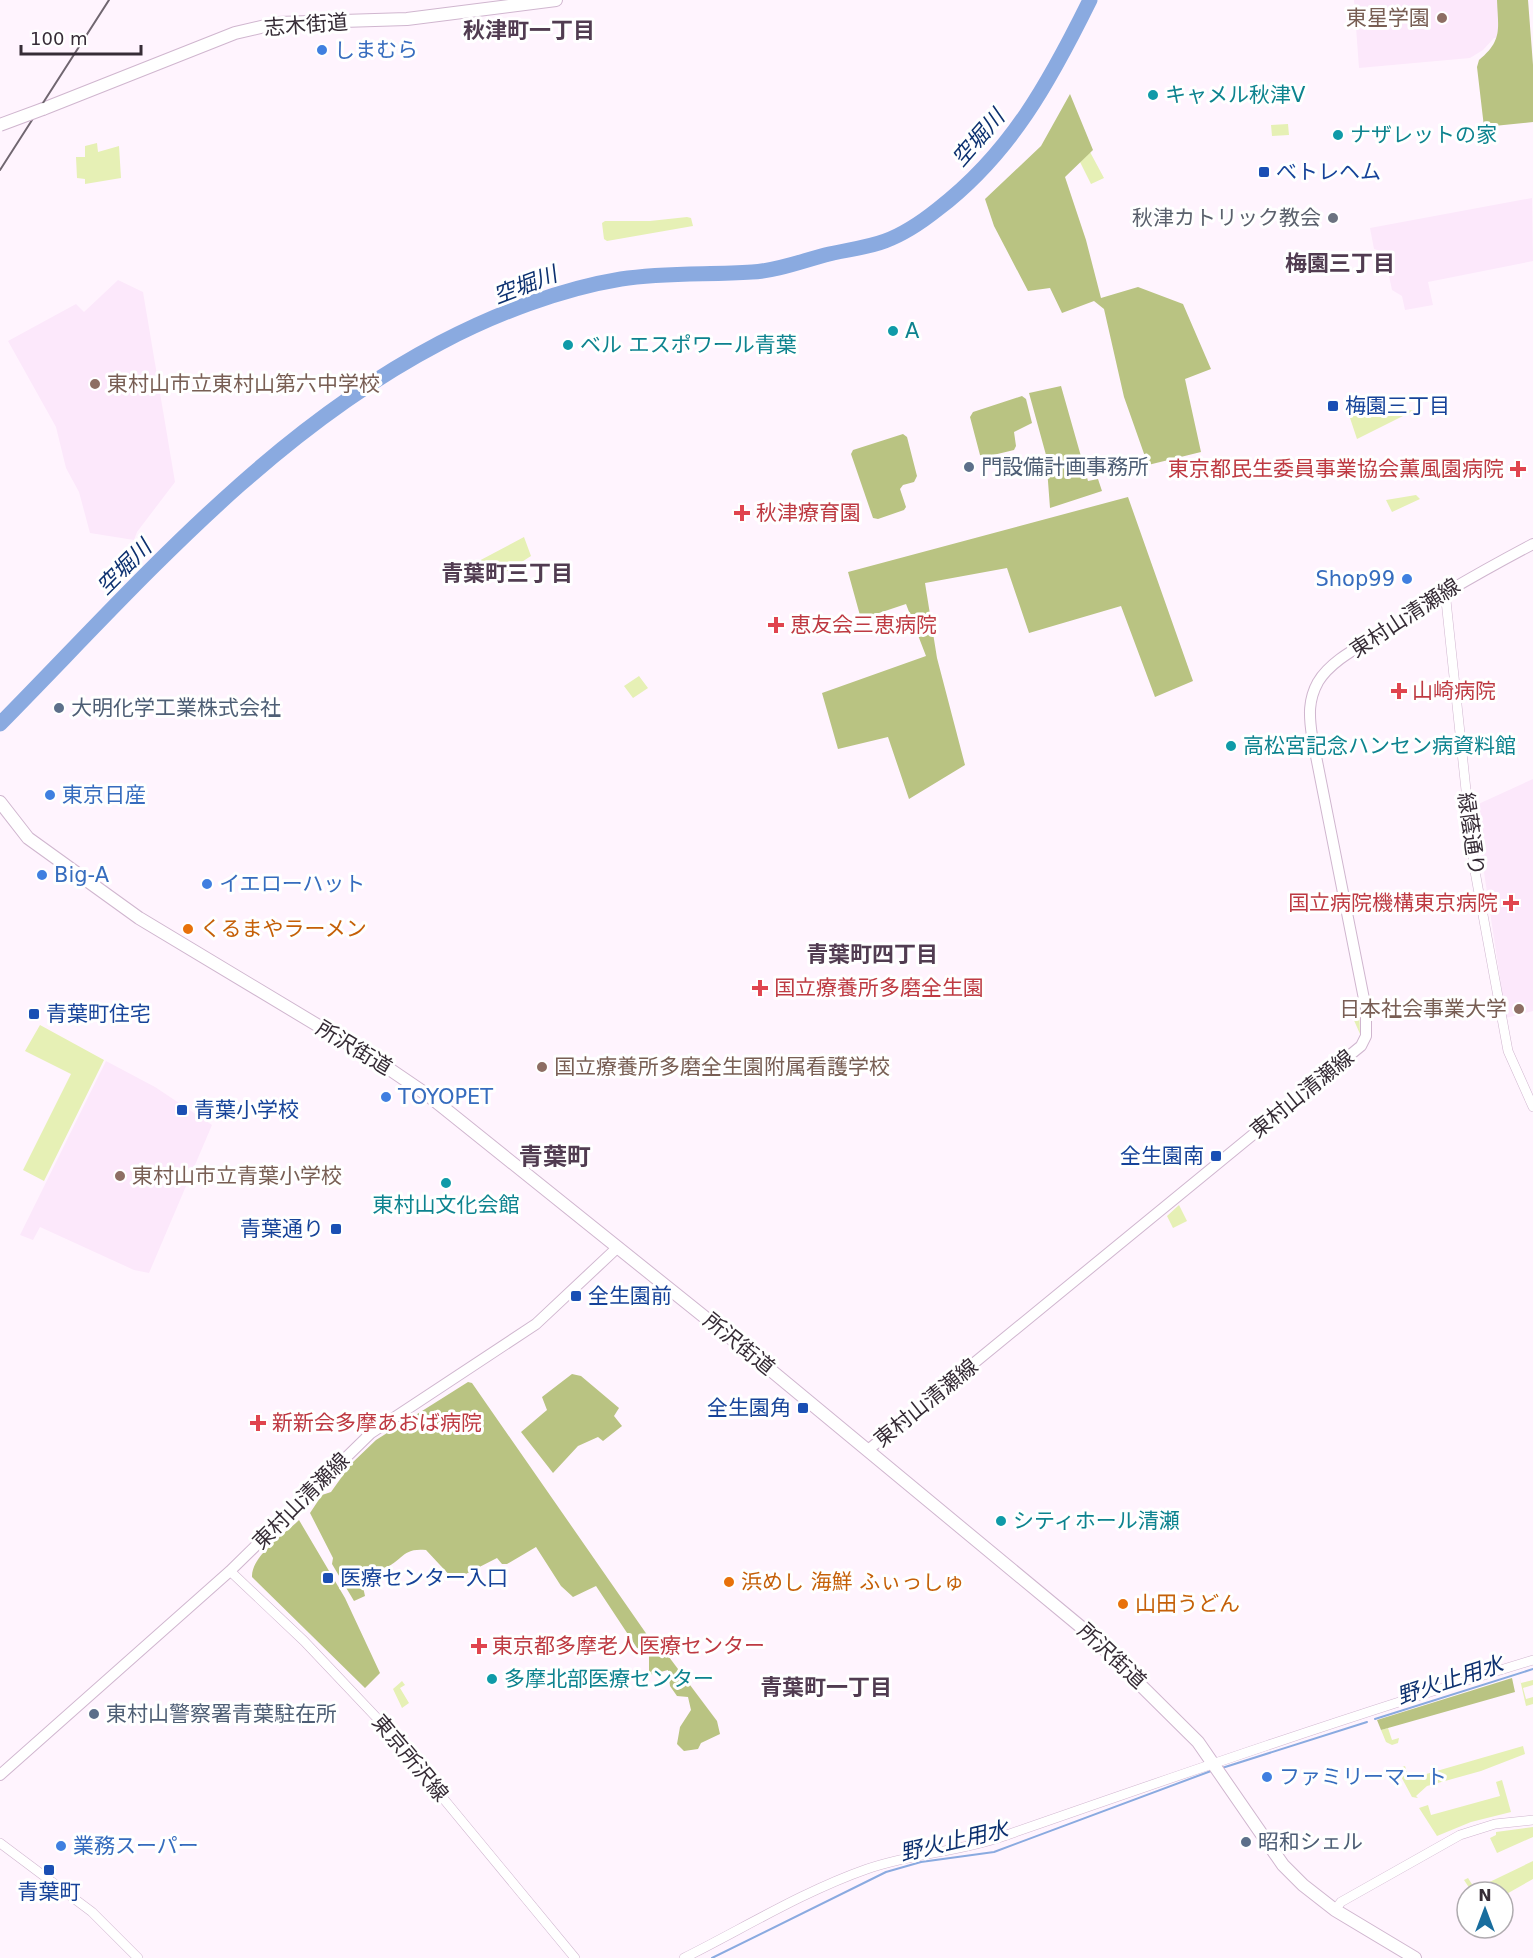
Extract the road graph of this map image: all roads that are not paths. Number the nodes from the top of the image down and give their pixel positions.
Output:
1 (556, 0) edge
2 (0, 125) edge
3 (1533, 544) edge
4 (1445, 591) junction
5 (0, 802) edge
6 (1533, 1107) edge
7 (618, 1247) junction
8 (868, 1450) junction
9 (230, 1572) junction
10 (1533, 1660) edge
11 (1214, 1762) junction
12 (0, 1775) edge
13 (1533, 1820) edge
14 (0, 1842) edge
15 (1335, 1910) junction
16 (138, 1958) edge
17 (575, 1958) edge
18 (684, 1958) edge
19 (1415, 1958) edge

1 - 2 main road, 志木街道, bridge
3 - 4 main road, 東村山清瀬線
4 - 6 street, 緑蔭通り
4 - 8 main road, 東村山清瀬線
5 - 7 main road, 所沢街道
7 - 8 main road, 所沢街道
7 - 9 main road, 東村山清瀬線
8 - 11 main road, 所沢街道
9 - 12 main road, 東村山清瀬線
9 - 17 street, 東京所沢線
10 - 11 street
11 - 15 main road, 所沢街道
11 - 18 street
13 - 15 street
14 - 16 street
15 - 19 main road, 所沢街道

